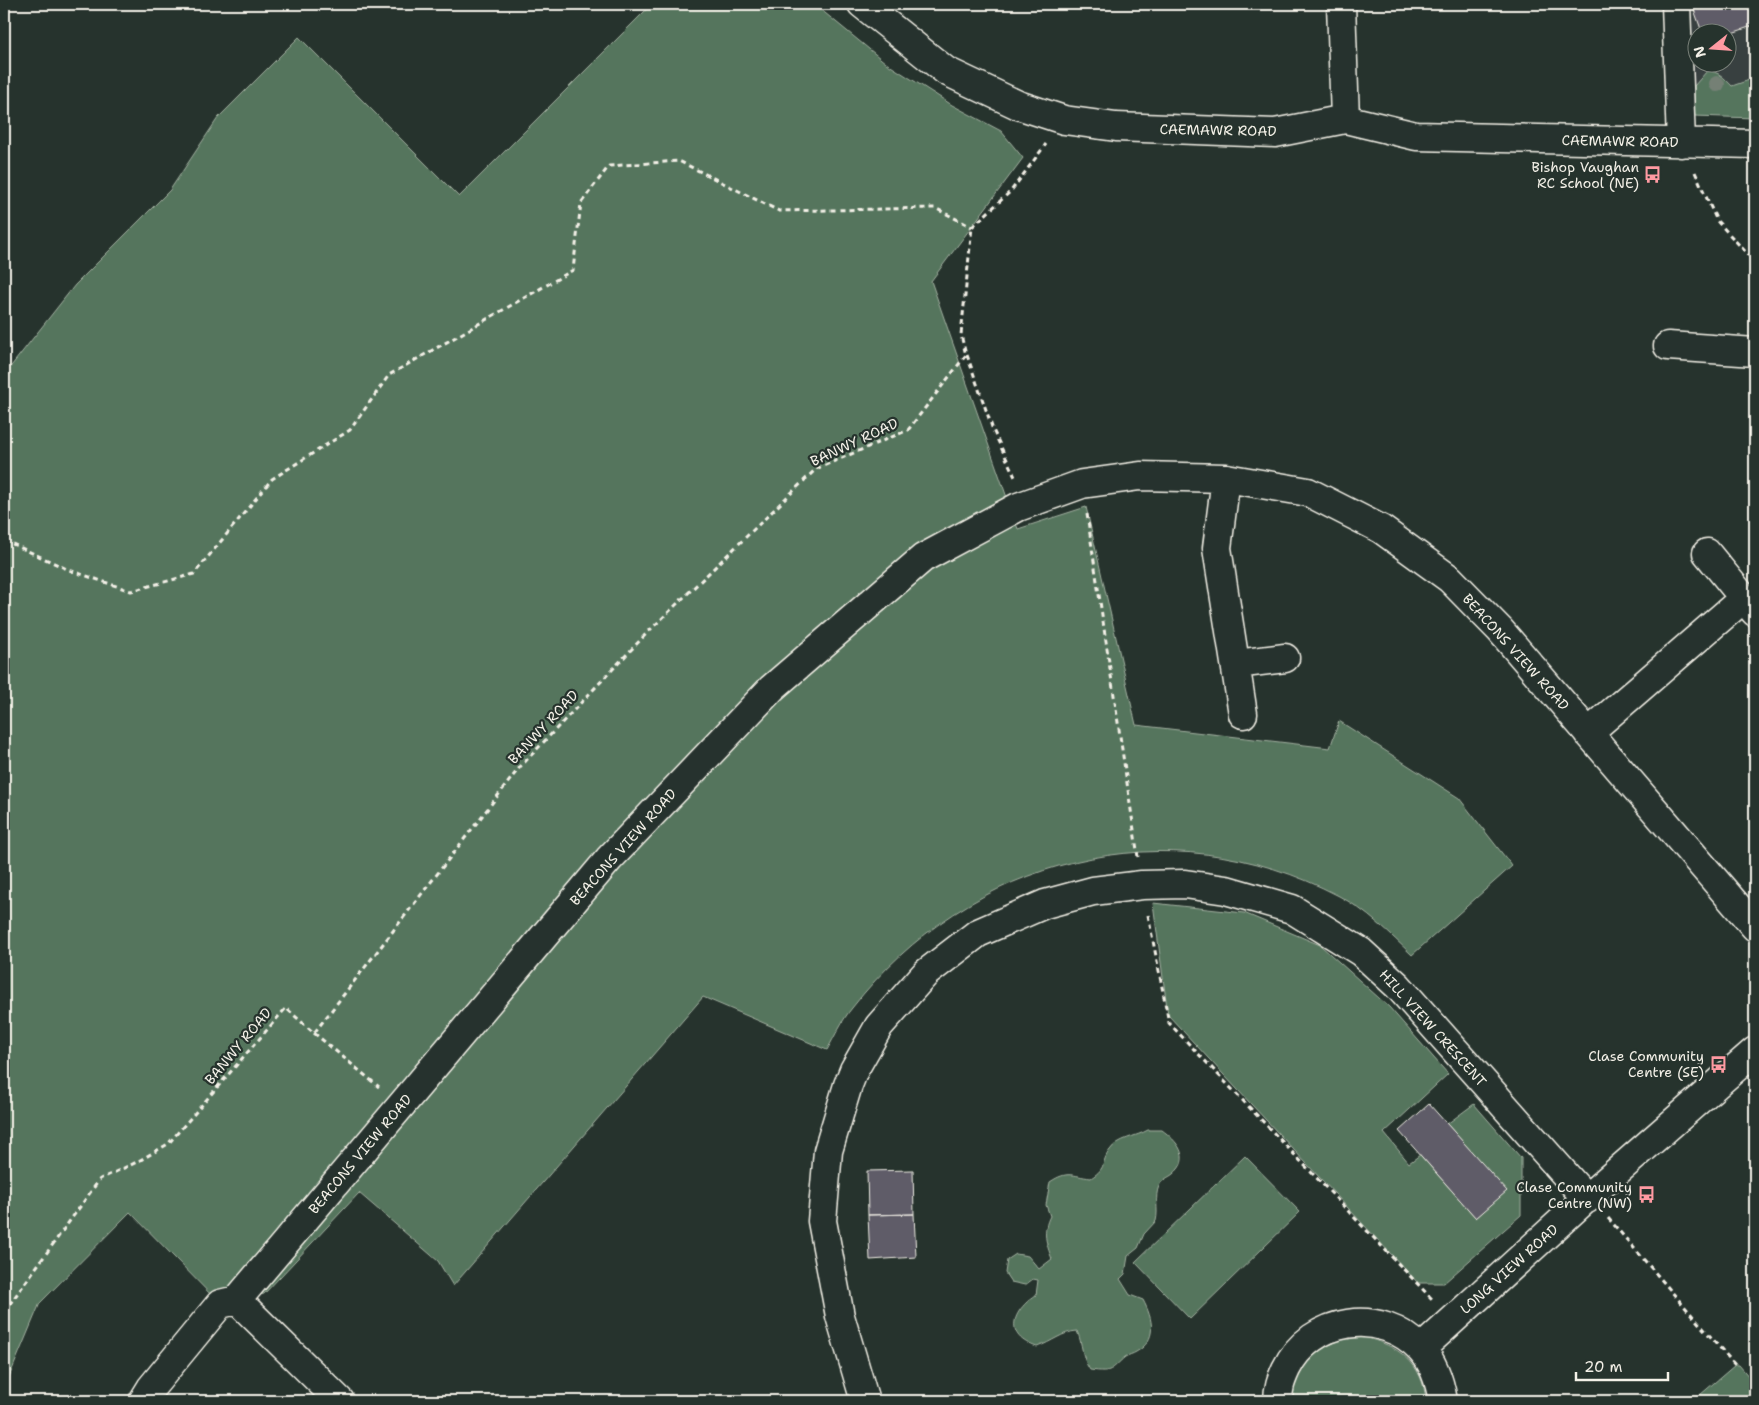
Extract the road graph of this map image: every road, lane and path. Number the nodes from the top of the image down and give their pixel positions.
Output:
1 (862, 4) edge
2 (1341, 4) edge
3 (1676, 4) edge
4 (1345, 119) junction
5 (1064, 120) junction
6 (1681, 143) junction
7 (1755, 144) edge
8 (972, 227) junction
9 (1755, 262) edge
10 (1668, 346) dead end
11 (1755, 352) edge
12 (966, 355) junction
13 (1226, 478) junction
14 (1082, 484) junction
15 (1027, 504) junction
16 (4, 540) edge
17 (1707, 553) dead end
18 (1749, 605) edge
19 (1285, 658) dead end
20 (1236, 664) junction
21 (1243, 714) dead end
22 (1588, 733) junction
23 (1142, 885) junction
24 (1755, 927) edge
25 (314, 1033) junction
26 (1755, 1051) edge
27 (385, 1093) dead end
28 (1588, 1198) junction
29 (236, 1300) junction
30 (4, 1312) edge
31 (1452, 1320) junction
32 (1421, 1349) junction
33 (1735, 1365) dead end
34 (143, 1401) edge
35 (340, 1401) edge
36 (864, 1401) edge
37 (1278, 1401) edge
38 (1443, 1401) edge

1 - 5 street, CAEMAWR ROAD
2 - 4 street
3 - 6 street
4 - 5 street, CAEMAWR ROAD
4 - 6 street, CAEMAWR ROAD
5 - 8 path
6 - 7 street, CAEMAWR ROAD
6 - 9 path
8 - 12 path
8 - 16 path
10 - 11 street
12 - 15 path
12 - 25 path, BANWY ROAD
13 - 14 street, BEACONS VIEW ROAD
13 - 20 street
13 - 22 street, BEACONS VIEW ROAD
14 - 15 street, BEACONS VIEW ROAD
14 - 23 path
15 - 29 street, BEACONS VIEW ROAD
17 - 18 street
18 - 22 street
19 - 20 street
20 - 21 street
22 - 24 street, BEACONS VIEW ROAD
23 - 28 street, HILL VIEW CRESCENT
23 - 31 path
23 - 36 street, HILL VIEW CRESCENT
25 - 27 path
25 - 30 path, BANWY ROAD
26 - 28 street, LONG VIEW ROAD
28 - 31 street, LONG VIEW ROAD
28 - 33 path
29 - 34 street, BEACONS VIEW ROAD
29 - 35 street
31 - 32 street, LONG VIEW ROAD
32 - 37 street
32 - 38 street

